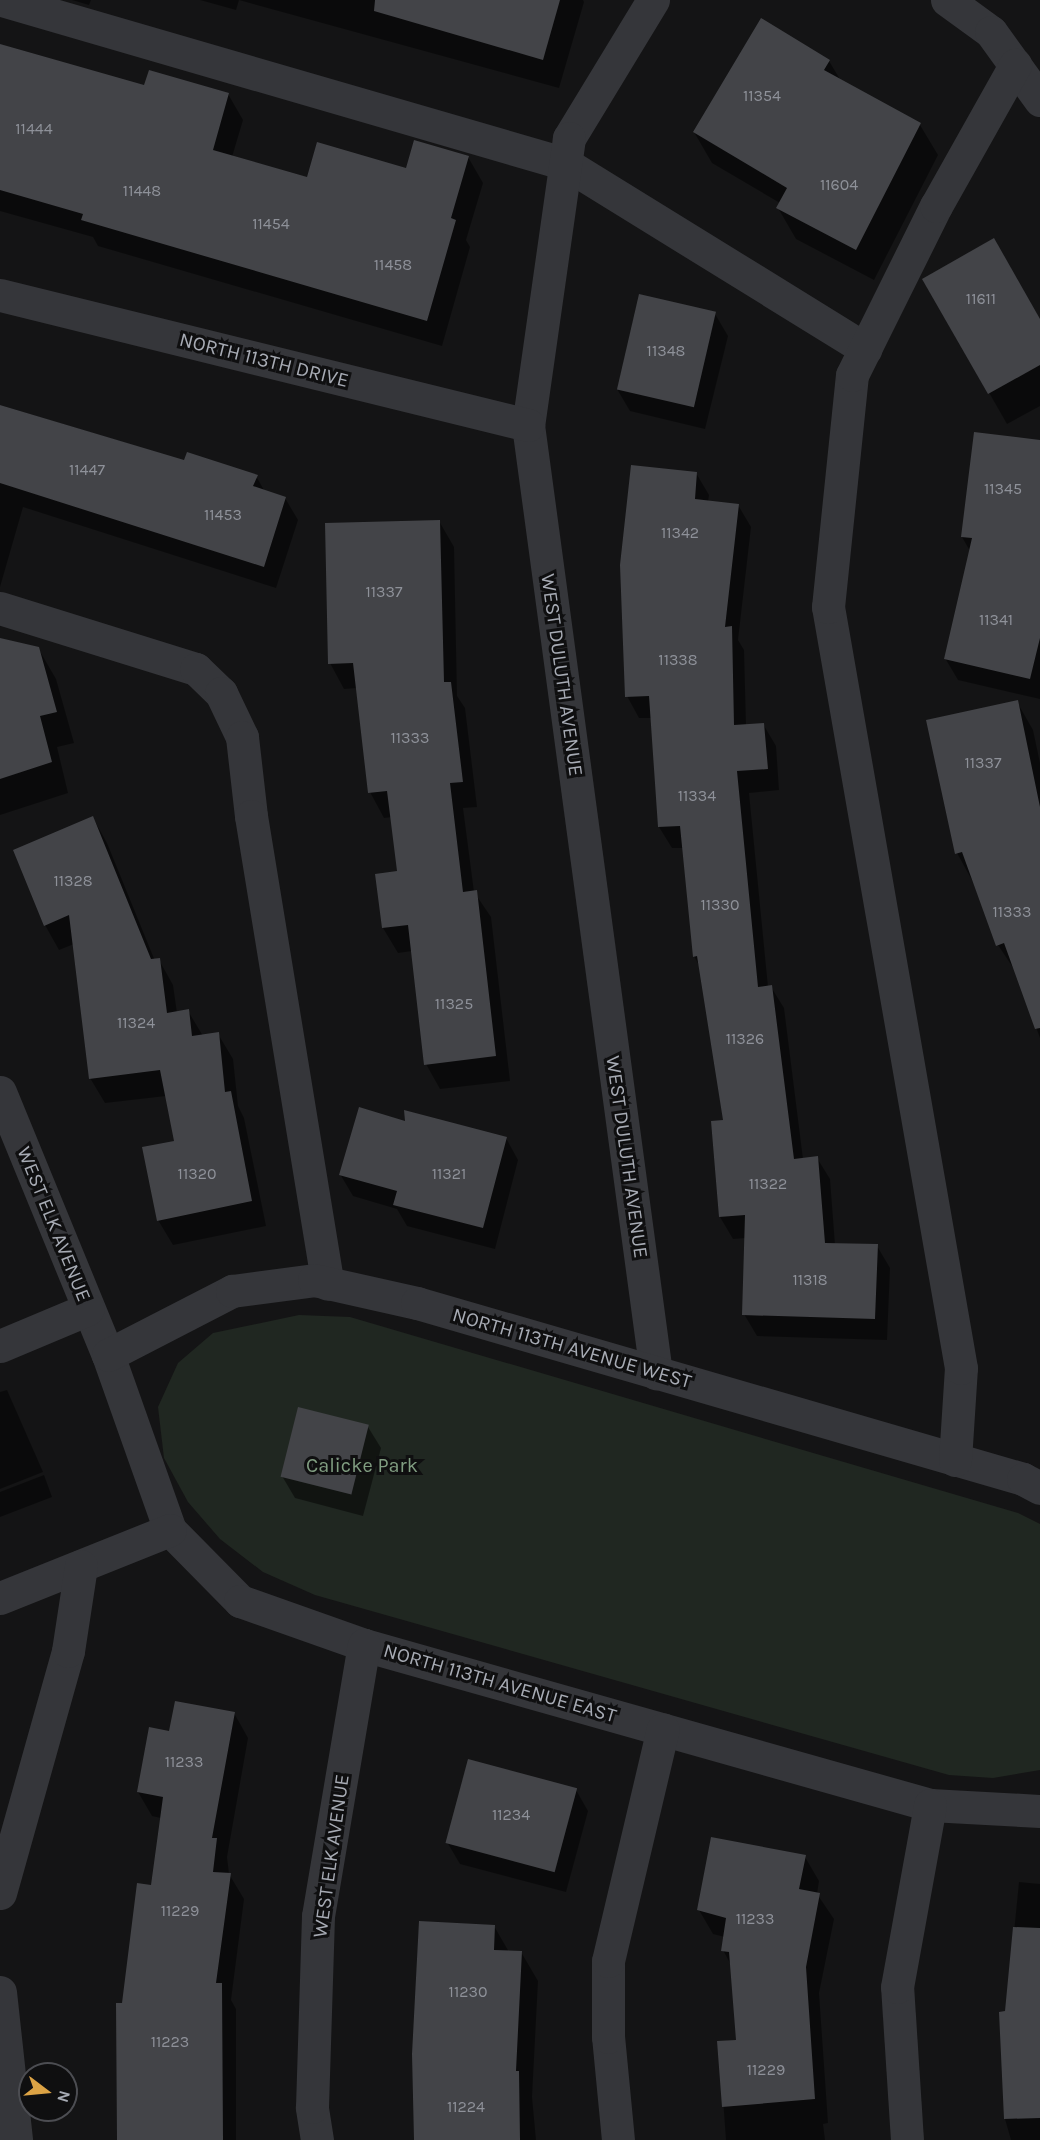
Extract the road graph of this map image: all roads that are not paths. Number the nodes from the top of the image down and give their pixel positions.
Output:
1 (2, 0) edge
2 (653, 0) edge
3 (947, 0) edge
4 (1031, 80) edge
5 (566, 164) junction
6 (0, 295) edge
7 (865, 349) junction
8 (528, 425) junction
9 (0, 608) edge
10 (0, 1092) edge
11 (328, 1284) junction
12 (88, 1309) junction
13 (0, 1346) edge
14 (108, 1355) junction
15 (656, 1373) junction
16 (955, 1460) junction
17 (1040, 1488) edge
18 (170, 1530) junction
19 (81, 1566) junction
20 (0, 1598) edge
21 (364, 1645) junction
22 (663, 1729) junction
23 (930, 1805) junction
24 (1040, 1811) edge
25 (0, 1893) edge
26 (0, 1992) edge
27 (16, 2140) edge
28 (317, 2140) edge
29 (618, 2140) edge
30 (907, 2140) edge

1 - 5 street
2 - 5 street, WEST DULUTH AVENUE
3 - 4 street
4 - 7 street
5 - 7 street
5 - 8 street, WEST DULUTH AVENUE
6 - 8 street, NORTH 113TH DRIVE
7 - 16 street
8 - 15 street, WEST DULUTH AVENUE
9 - 11 street
10 - 12 street, WEST ELK AVENUE
11 - 14 street, NORTH 113TH AVENUE WEST
11 - 15 street, NORTH 113TH AVENUE WEST
12 - 13 street
12 - 14 street, WEST ELK AVENUE
14 - 18 street, NORTH 113TH AVENUE EAST
15 - 16 street, NORTH 113TH AVENUE WEST
16 - 17 street, NORTH 113TH AVENUE WEST
18 - 19 street
18 - 21 street, NORTH 113TH AVENUE EAST
19 - 20 street
19 - 25 street
21 - 22 street, NORTH 113TH AVENUE EAST
21 - 28 street, WEST ELK AVENUE
22 - 23 street, NORTH 113TH AVENUE EAST
22 - 29 street
23 - 24 street, NORTH 113TH AVENUE EAST
23 - 30 street
26 - 27 street

